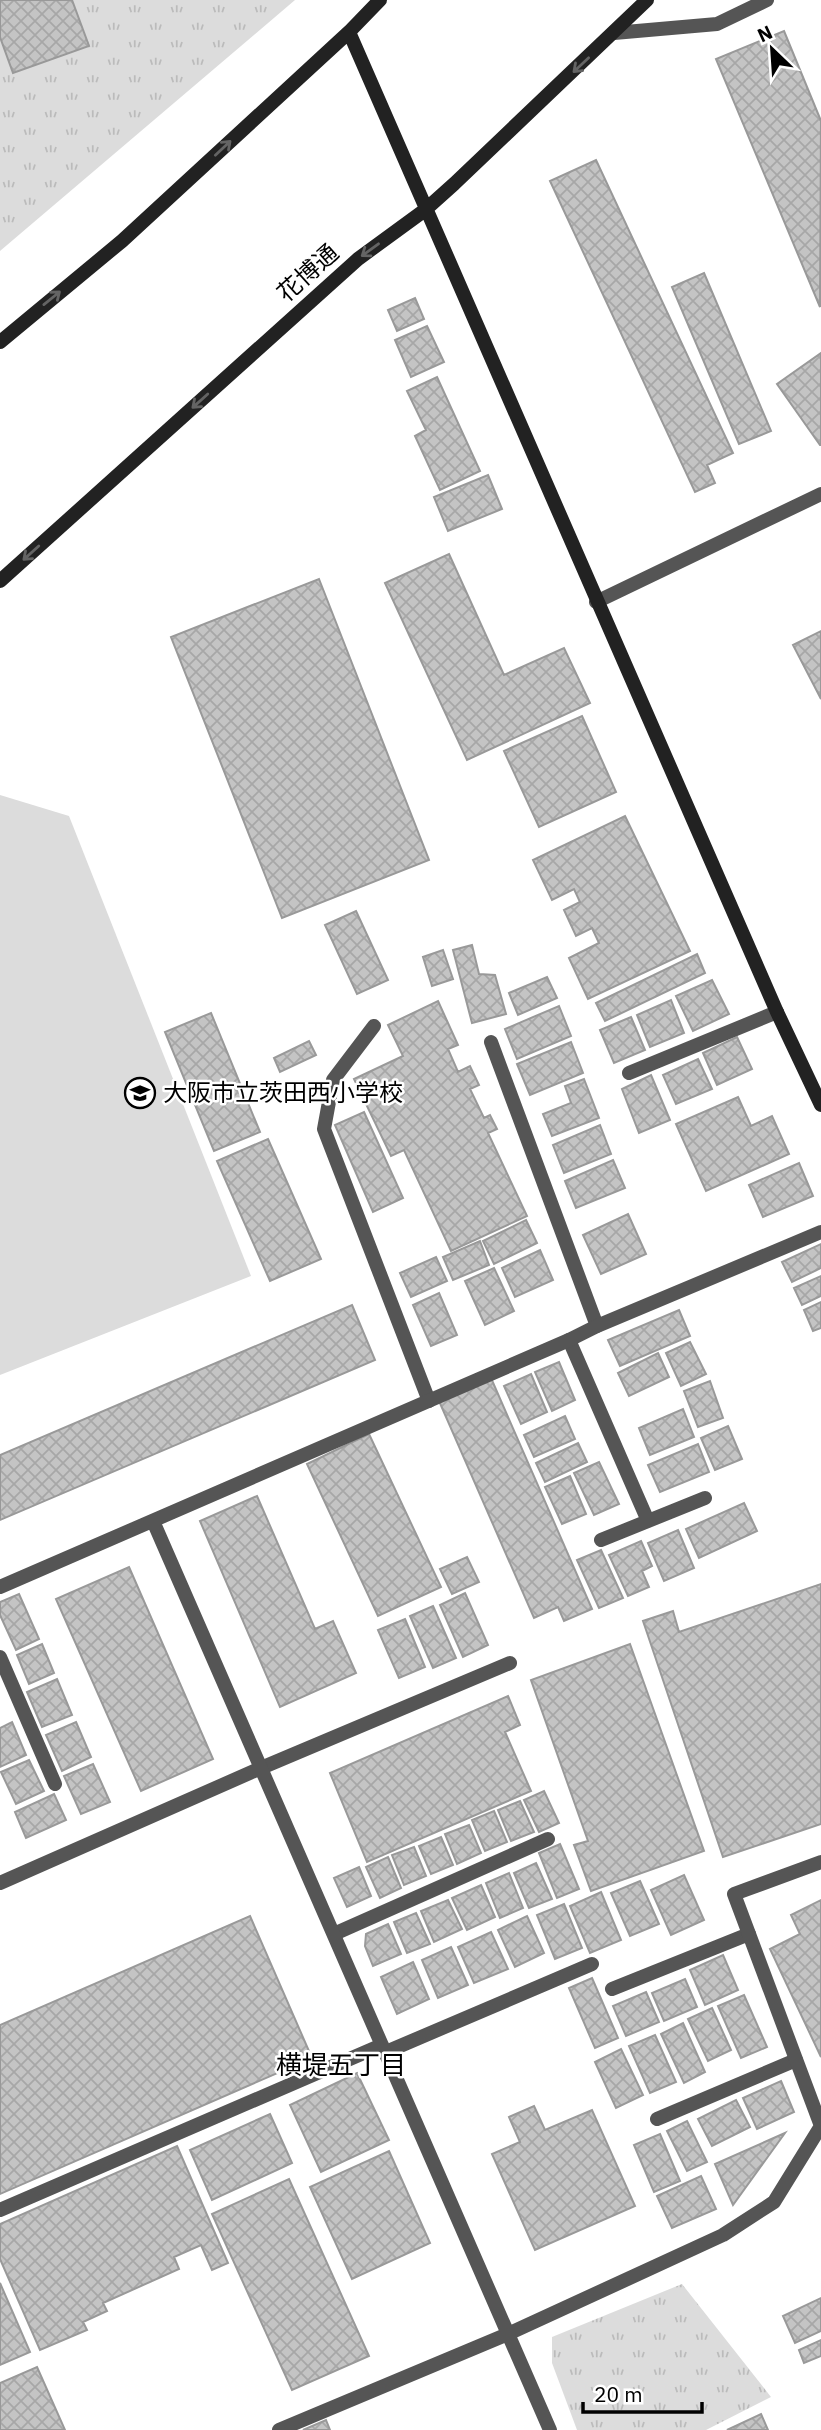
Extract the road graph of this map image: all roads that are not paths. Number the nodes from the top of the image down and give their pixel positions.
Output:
1 (380, 0) edge
2 (647, 0) edge
3 (767, 0) edge
4 (349, 32) junction
5 (614, 33) junction
6 (425, 210) junction
7 (0, 342) edge
8 (821, 494) edge
9 (0, 581) edge
10 (596, 601) junction
11 (777, 1012) junction
12 (374, 1026) dead end
13 (491, 1042) dead end
14 (629, 1073) dead end
15 (821, 1105) edge
16 (821, 1232) edge
17 (597, 1325) junction
18 (569, 1340) junction
19 (429, 1401) junction
20 (705, 1498) dead end
21 (153, 1521) junction
22 (648, 1521) junction
23 (601, 1539) dead end
24 (0, 1587) edge
25 (0, 1657) edge
26 (510, 1662) dead end
27 (261, 1768) junction
28 (55, 1784) dead end
29 (548, 1839) dead end
30 (821, 1862) edge
31 (0, 1883) edge
32 (334, 1934) junction
33 (749, 1934) junction
34 (592, 1964) dead end
35 (612, 1989) dead end
36 (384, 2049) junction
37 (796, 2060) junction
38 (657, 2119) dead end
39 (0, 2210) edge
40 (508, 2334) junction
41 (279, 2430) edge
42 (550, 2430) edge

1 - 4 street
2 - 5 street, 花博通
3 - 5 street
4 - 6 street
7 -> 4 street
5 -> 6 street, 花博通
6 -> 9 street, 花博通
6 - 10 street
8 - 10 street
10 - 11 street
11 - 14 street
11 - 15 street
12 - 19 street
13 - 17 street
16 - 17 street
17 - 18 street
18 - 19 street
18 - 22 street
19 - 21 street
20 - 22 street
21 - 24 street
21 - 27 street
22 - 23 street
25 - 28 street
26 - 27 street
27 - 31 street
27 - 32 street
29 - 32 street
30 - 33 street
32 - 36 street
33 - 35 street
33 - 37 street
34 - 36 street
36 - 39 street
36 - 40 street
37 - 38 street
37 - 40 street
40 - 41 street
40 - 42 street

